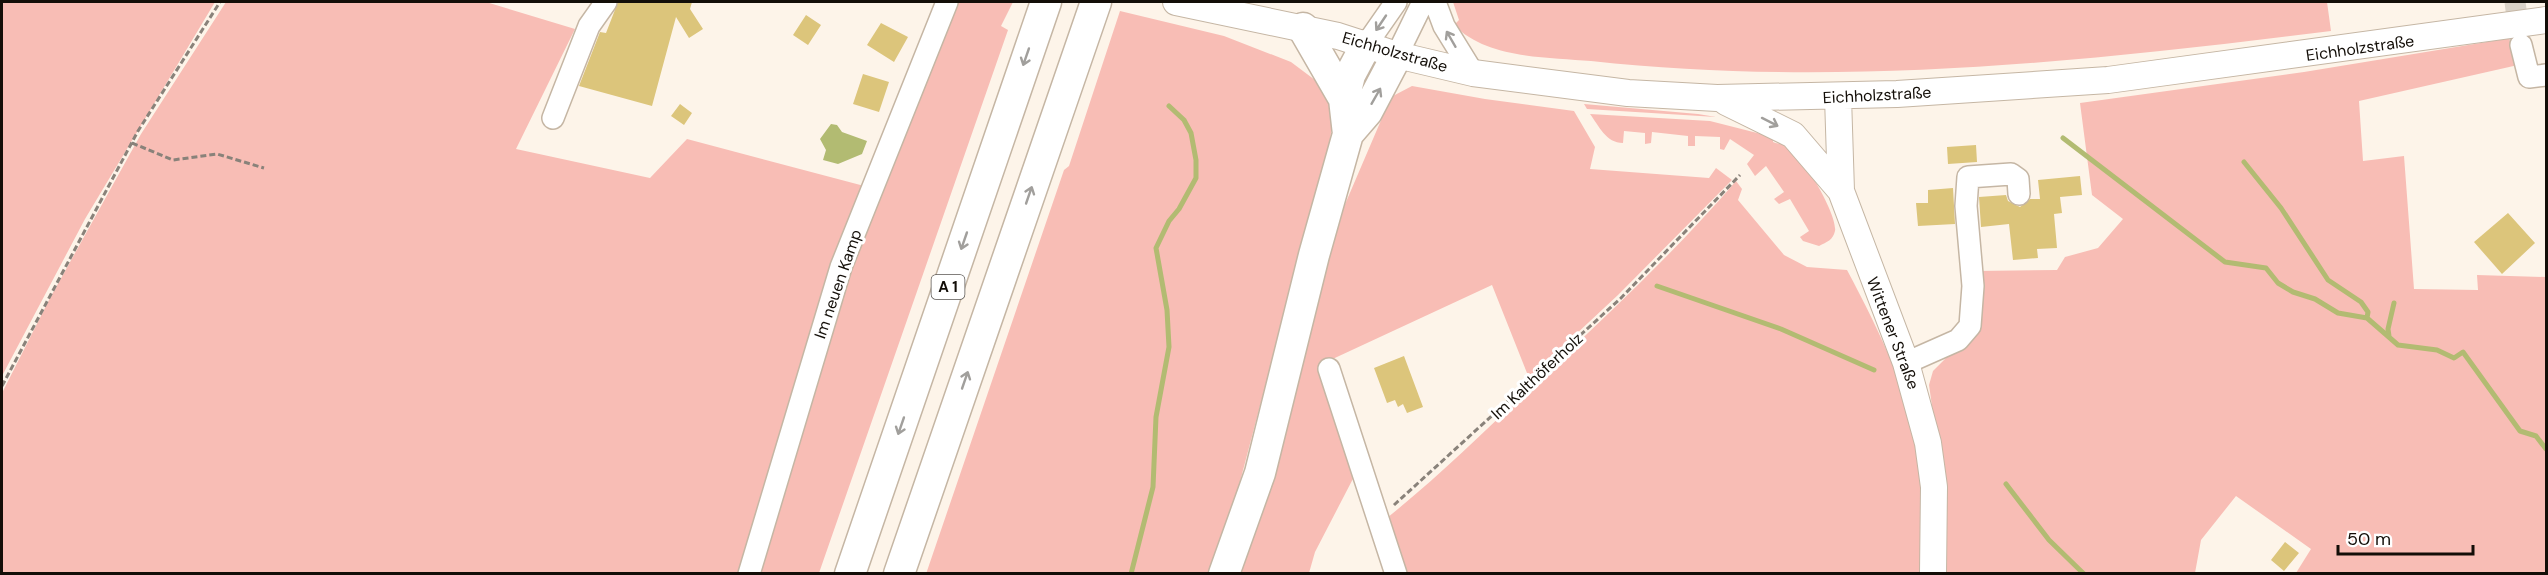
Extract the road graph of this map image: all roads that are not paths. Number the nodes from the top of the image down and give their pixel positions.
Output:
1 (606, 2) edge
2 (947, 2) edge
3 (1046, 2) edge
4 (1096, 2) edge
5 (1176, 2) edge
6 (1396, 2) edge
7 (1423, 2) edge
8 (1435, 2) edge
9 (2547, 20) edge
10 (1303, 28) junction
11 (1366, 45) junction
12 (2521, 45) tunnel mouth
13 (1397, 55) junction
14 (1473, 73) junction
15 (2547, 75) edge
16 (1838, 97) junction
17 (1718, 98) junction
18 (1344, 99) junction
19 (553, 118) dead end
20 (1348, 134) junction
21 (1841, 191) junction
22 (2019, 194) dead end
23 (1906, 363) junction
24 (1329, 369) dead end
25 (939, 455) junction
26 (749, 573) edge
27 (850, 573) edge
28 (899, 573) edge
29 (919, 573) edge
30 (1224, 573) edge
31 (1396, 573) edge
32 (1933, 573) edge

1 - 19 street
2 - 26 street, Im neuen Kamp
3 -> 27 highway, A 1
25 -> 4 highway
5 - 10 main road, Eichholzstraße
6 -> 11 street
7 - 13 street
14 -> 8 street
9 - 16 main road, Eichholzstraße
10 - 11 main road, Eichholzstraße
10 - 18 highway
11 - 13 main road, Eichholzstraße
11 - 18 highway
12 - 15 street
13 - 14 main road, Eichholzstraße
20 -> 13 highway
14 - 17 main road, Eichholzstraße
16 - 17 main road, Eichholzstraße
16 - 21 main road, Wittener Straße
17 -> 21 main road
18 - 20 highway
20 - 30 highway
21 - 23 main road, Wittener Straße
22 - 23 street
23 - 32 main road, Wittener Straße
24 - 31 street
25 - 28 highway
25 - 29 highway

